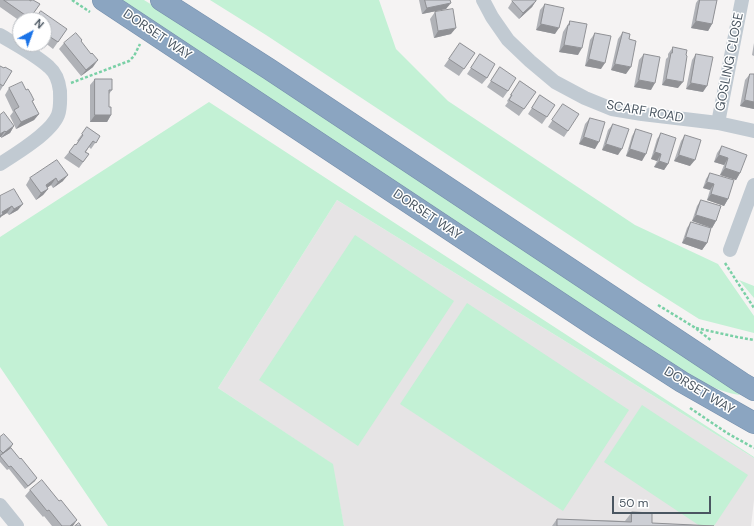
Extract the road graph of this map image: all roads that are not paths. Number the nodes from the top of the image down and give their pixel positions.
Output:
1 (103, 0) edge
2 (161, 0) edge
3 (483, 0) edge
4 (742, 0) edge
5 (0, 35) edge
6 (718, 123) junction
7 (754, 131) edge
8 (0, 164) edge
9 (754, 185) edge
10 (730, 242) road end
11 (750, 387) edge
12 (754, 423) edge
13 (0, 505) edge
14 (18, 526) edge

1 - 12 highway, DORSET WAY
2 - 11 highway
3 - 6 street, SCARF ROAD
4 - 6 street, GOSLING CLOSE
5 - 8 street
6 - 7 street, SCARF ROAD
9 - 10 street
13 - 14 street

